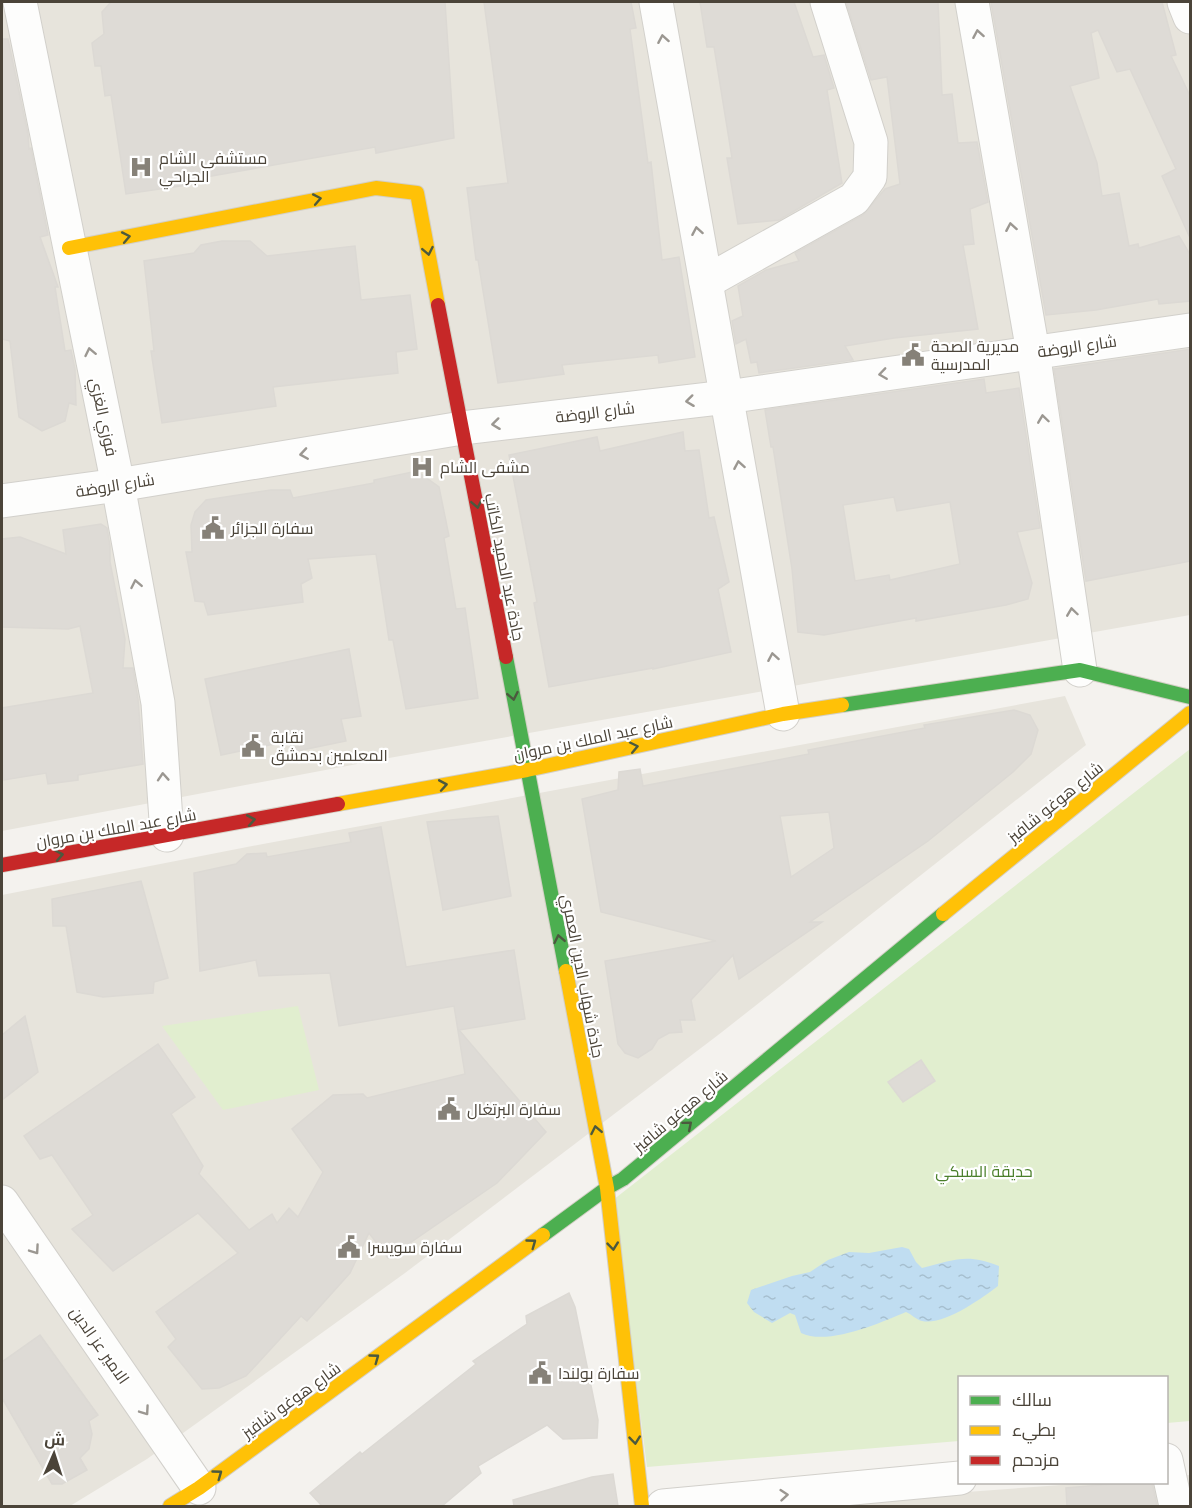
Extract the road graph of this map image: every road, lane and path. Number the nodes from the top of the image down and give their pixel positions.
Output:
1 (20, 2) edge
2 (656, 2) edge
3 (827, 2) edge
4 (972, 2) edge
5 (1184, 2) edge
6 (1191, 17) edge
7 (69, 248) junction
8 (706, 282) junction
9 (1191, 330) edge
10 (1033, 352) junction
11 (727, 397) junction
12 (462, 428) junction
13 (117, 485) junction
14 (2, 501) edge
15 (1080, 670) junction
16 (1191, 697) edge
17 (1191, 713) edge
18 (783, 714) junction
19 (527, 770) junction
20 (167, 835) junction
21 (2, 866) edge
22 (607, 1188) junction
23 (2, 1202) edge
24 (1191, 1456) edge
25 (1168, 1459) edge
26 (1168, 1464) edge
27 (958, 1479) edge
28 (199, 1488) junction
29 (907, 1495) edge
30 (170, 1506) edge
31 (642, 1506) edge
32 (663, 1506) edge
33 (1176, 1506) edge

1 - 7 street, فوزي الغزي
8 -> 2 street
3 - 8 street
10 -> 4 street
5 - 6 street
7 -> 12 street, جادة عبد الحميد الكاتب
13 -> 7 street, فوزي الغزي
8 - 11 street
9 - 10 street, شارع الروضة
10 -> 11 street, شارع الروضة
15 -> 10 street
11 -> 12 street, شارع الروضة
18 -> 11 street
12 -> 13 street, شارع الروضة
12 -> 19 street, جادة عبد الحميد الكاتب
13 - 14 street, شارع الروضة
20 -> 13 street, فوزي الغزي
15 - 16 street, شارع عبد الملك بن مروان
15 - 18 street, شارع عبد الملك بن مروان
22 -> 17 street, شارع هوغو شافيز
19 -> 18 street, شارع عبد الملك بن مروان
20 -> 19 street, شارع عبد الملك بن مروان
22 -> 19 street, جادة شهاب الدين العمري
21 -> 20 street, شارع عبد الملك بن مروان
28 -> 22 street, شارع هوغو شافيز
22 -> 31 street, جادة شهاب الدين العمري
23 -> 28 street, الامير عز الدين
24 - 25 street
26 - 33 street
27 - 29 street
28 - 30 street, شارع هوغو شافيز
32 -> 29 street

